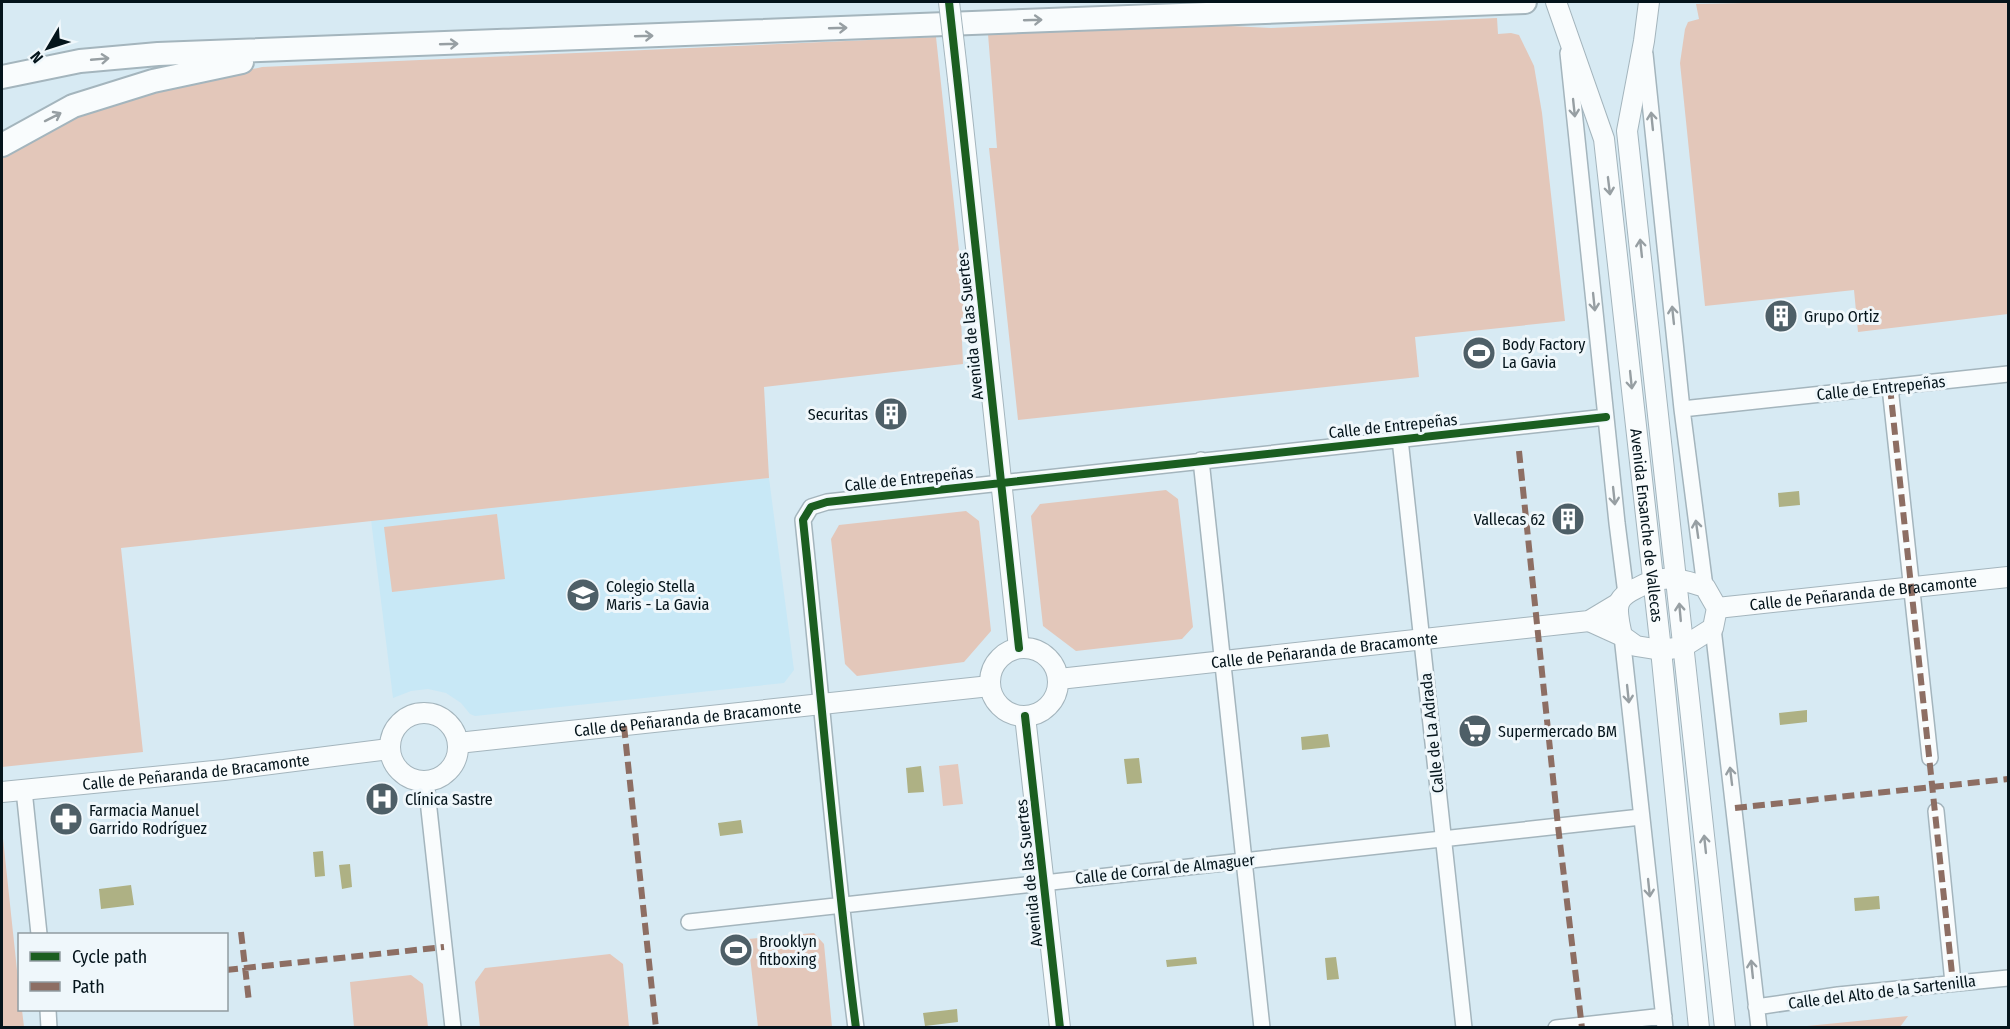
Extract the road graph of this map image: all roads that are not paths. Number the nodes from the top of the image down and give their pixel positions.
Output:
1 (949, 2) edge
2 (1525, 2) edge
3 (1556, 2) edge
4 (1649, 2) edge
5 (1566, 29) junction
6 (1644, 41) junction
7 (390, 46) junction
8 (2, 77) edge
9 (2, 145) edge
10 (2008, 374) edge
11 (1890, 387) junction
12 (1683, 409) junction
13 (1606, 417) junction
14 (1400, 439) junction
15 (1202, 460) junction
16 (1001, 482) junction
17 (1677, 577) junction
18 (2008, 577) edge
19 (1653, 579) junction
20 (1705, 587) junction
21 (1912, 588) junction
22 (1623, 598) junction
23 (1717, 608) junction
24 (1590, 621) junction
25 (1713, 628) junction
26 (1622, 636) junction
27 (1422, 639) junction
28 (1683, 647) junction
29 (1019, 648) junction
30 (1661, 650) junction
31 (1222, 660) junction
32 (1059, 679) junction
33 (990, 686) junction
34 (823, 703) junction
35 (1025, 716) junction
36 (458, 743) junction
37 (389, 750) junction
38 (1930, 758) dead end
39 (426, 782) junction
40 (24, 790) junction
41 (2, 792) edge
42 (1936, 811) dead end
43 (1641, 817) junction
44 (1443, 839) junction
45 (1244, 861) junction
46 (1044, 882) junction
47 (840, 905) junction
48 (688, 922) dead end
49 (39, 933) edge
50 (2008, 978) edge
51 (1953, 983) junction
52 (1756, 1007) junction
53 (48, 1011) edge
54 (1664, 1022) edge
55 (50, 1028) edge
56 (453, 1028) edge
57 (856, 1028) edge
58 (1060, 1028) edge
59 (1262, 1028) edge
60 (1464, 1028) edge
61 (1556, 1028) edge
62 (1699, 1028) edge
63 (1725, 1028) edge
64 (1759, 1028) edge

1 - 16 main road, Avenida de las Suertes, bridge
7 -> 2 highway
3 - 5 main road, Avenida Ensanche de Vallecas
4 - 6 main road, Avenida Ensanche de Vallecas
5 -> 13 street, Avenida Ensanche de Vallecas
5 -> 19 main road, Avenida Ensanche de Vallecas
12 -> 6 street, Avenida Ensanche de Vallecas
17 -> 6 main road, Avenida Ensanche de Vallecas
8 -> 7 highway
9 -> 7 highway
10 - 11 street, Calle de Entrepeñas
11 - 12 street, Calle de Entrepeñas
11 - 21 street
20 -> 12 street, Avenida Ensanche de Vallecas
13 - 14 street, Calle de Entrepeñas
13 -> 22 street, Avenida Ensanche de Vallecas
14 - 15 street, Calle de Entrepeñas
14 - 27 street, Calle de La Adrada
15 - 16 street, Calle de Entrepeñas
15 - 31 street
16 - 29 main road, Avenida de las Suertes
16 - 34 street, Calle de Entrepeñas
17 - 19 main road, Calle de Peñaranda de Bracamonte
17 - 20 main road, Calle de Peñaranda de Bracamonte
28 -> 17 main road, Avenida Ensanche de Vallecas
18 - 21 main road, Calle de Peñaranda de Bracamonte
19 - 22 main road, Calle de Peñaranda de Bracamonte
19 - 30 main road, Avenida Ensanche de Vallecas
20 - 23 main road
21 - 23 main road, Calle de Peñaranda de Bracamonte
21 - 38 street
22 - 24 main road, Calle de Peñaranda de Bracamonte
22 - 26 main road, Avenida Ensanche de Vallecas
23 - 25 main road
24 - 26 main road
24 - 27 main road, Calle de Peñaranda de Bracamonte
25 - 28 main road
52 -> 25 street
26 - 30 main road
26 -> 43 street, Avenida Ensanche de Vallecas
27 - 31 main road, Calle de Peñaranda de Bracamonte
27 - 44 street, Calle de La Adrada
28 - 30 main road
63 -> 28 main road, Avenida Ensanche de Vallecas
29 - 32 main road
29 - 33 main road
30 - 62 main road, Avenida Ensanche de Vallecas
31 - 32 main road, Calle de Peñaranda de Bracamonte
31 - 45 street
32 - 35 main road
33 - 34 main road, Calle de Peñaranda de Bracamonte
33 - 35 main road
34 - 36 main road, Calle de Peñaranda de Bracamonte
34 - 47 street, Calle de Entrepeñas
35 - 46 main road, Avenida de las Suertes
36 - 37 main road
36 - 39 main road
37 - 39 main road
37 - 40 main road, Calle de Peñaranda de Bracamonte
39 - 56 street
40 - 41 main road, Calle de Peñaranda de Bracamonte
40 - 49 street
42 - 51 street
43 - 44 street, Calle de Corral de Almaguer
43 -> 54 street, Avenida Ensanche de Vallecas
44 - 45 street, Calle de Corral de Almaguer
44 - 60 street, Calle de La Adrada
45 - 46 street, Calle de Corral de Almaguer
45 - 59 street
46 - 47 street, Calle de Corral de Almaguer
46 - 58 main road, Avenida de las Suertes
47 - 48 street, Calle de Corral de Almaguer
47 - 57 street, Calle de Entrepeñas
50 - 51 street, Calle del Alto de la Sartenilla
51 - 52 street, Calle del Alto de la Sartenilla
52 - 64 street
53 - 55 street
54 - 61 street

